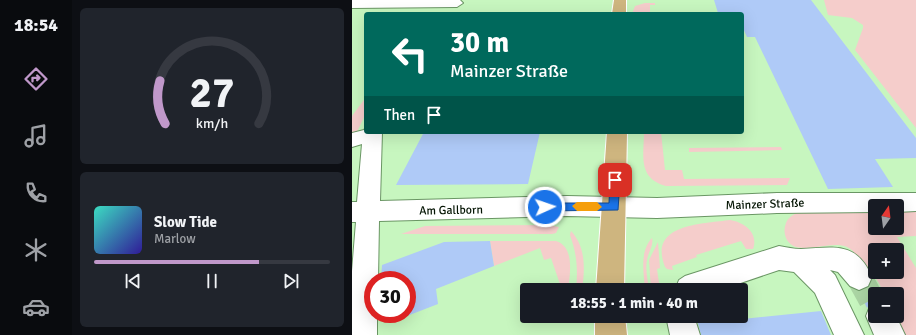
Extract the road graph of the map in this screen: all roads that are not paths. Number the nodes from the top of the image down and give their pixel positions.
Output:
1 (620, 0) edge
2 (352, 4) edge
3 (458, 6) edge
4 (619, 12) edge
5 (369, 134) edge
6 (372, 134) edge
7 (617, 134) edge
8 (352, 140) edge
9 (916, 202) edge
10 (614, 207) junction
11 (360, 212) edge
12 (800, 261) junction
13 (859, 277) tunnel mouth
14 (610, 283) edge
15 (704, 283) edge
16 (610, 323) edge
17 (682, 323) edge
18 (884, 323) edge
19 (362, 335) edge
20 (611, 335) edge
21 (685, 335) edge
22 (849, 335) edge
23 (890, 335) edge

1 - 4 main road
2 - 3 street
5 - 8 street
6 - 11 street
7 - 10 main road
9 - 10 street, Mainzer Straße
10 - 11 street, Am Gallborn
10 - 14 main road
11 - 19 street
12 - 13 street
12 - 15 street
12 - 22 street
16 - 20 main road
17 - 21 street
18 - 23 street

